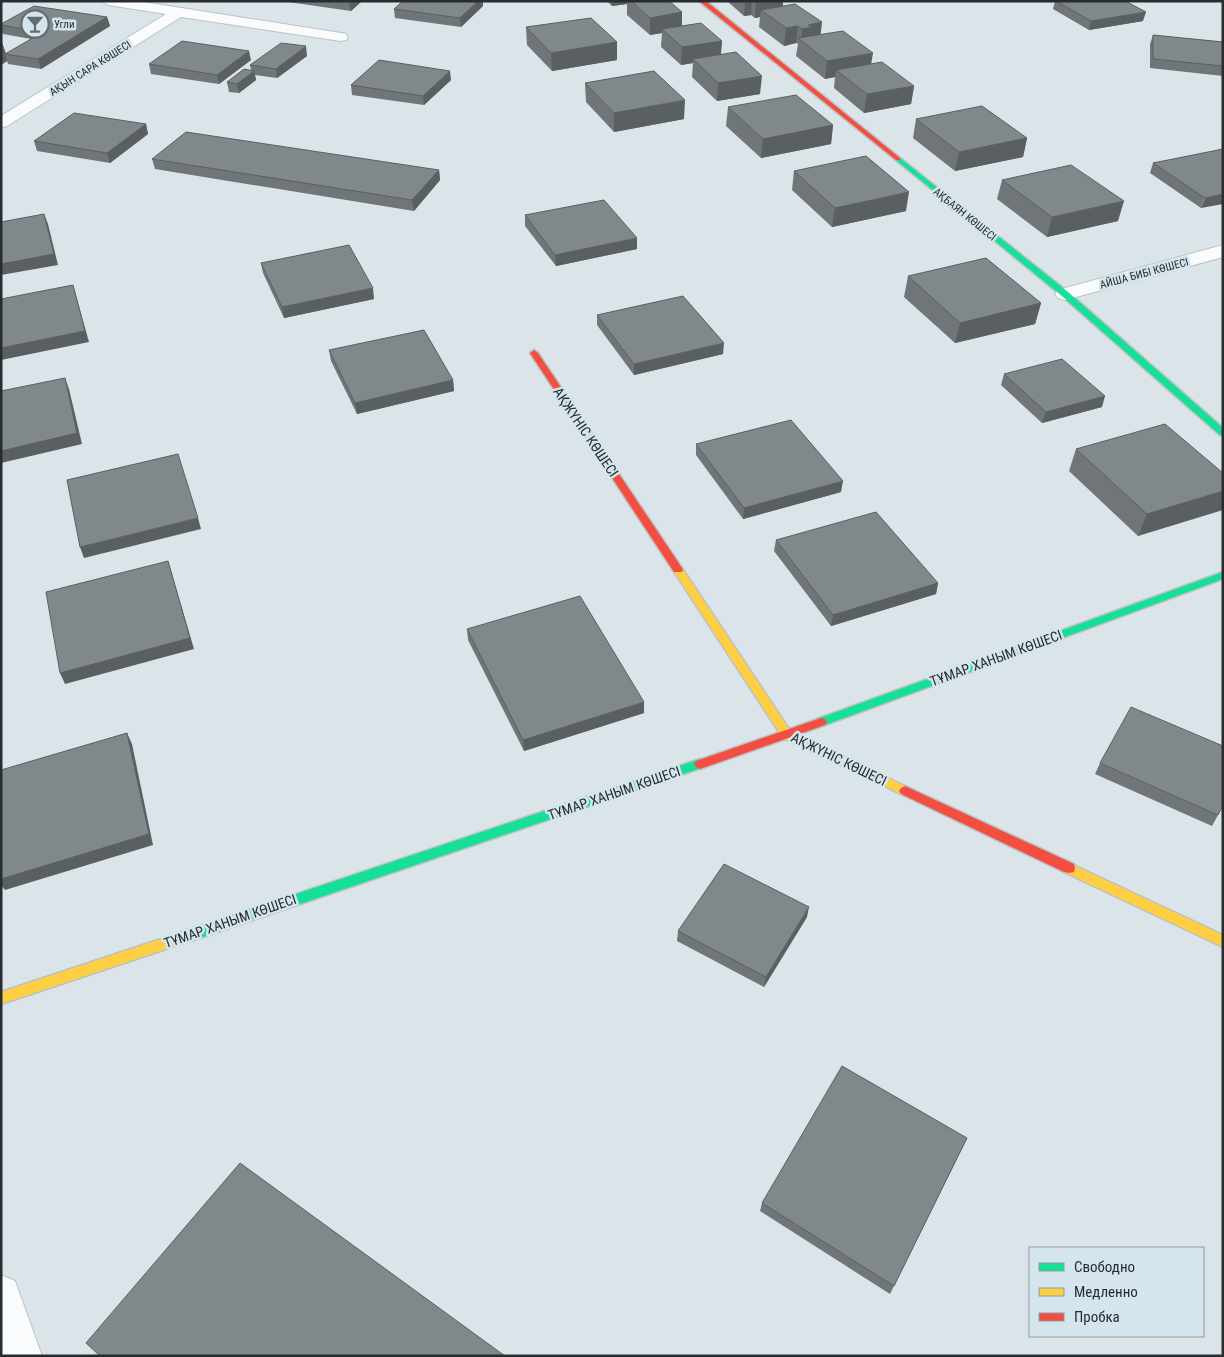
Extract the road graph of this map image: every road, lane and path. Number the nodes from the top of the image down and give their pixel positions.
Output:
1 (108, 1) edge
2 (702, 1) edge
3 (179, 12) junction
4 (341, 37) dead end
5 (1, 123) edge
6 (1223, 251) edge
7 (1065, 294) junction
8 (534, 353) dead end
9 (1223, 433) edge
10 (1223, 575) edge
11 (787, 735) junction
12 (1223, 941) edge
13 (1, 998) edge
14 (1, 1295) edge
15 (22, 1356) edge

1 - 3 street
2 - 7 street, АҚБАЯН КӨШЕСІ
3 - 4 street
3 - 5 street, АҚЫН САРА КӨШЕСІ
6 - 7 street, АЙША БИБІ КӨШЕСІ
7 - 9 street, АҚБАЯН КӨШЕСІ
8 - 11 street, АҚЖҮНІС КӨШЕСІ
10 - 11 street, ТҰМАР ХАНЫМ КӨШЕСІ
11 - 12 street, АҚЖҮНІС КӨШЕСІ
11 - 13 street, ТҰМАР ХАНЫМ КӨШЕСІ
14 - 15 street

